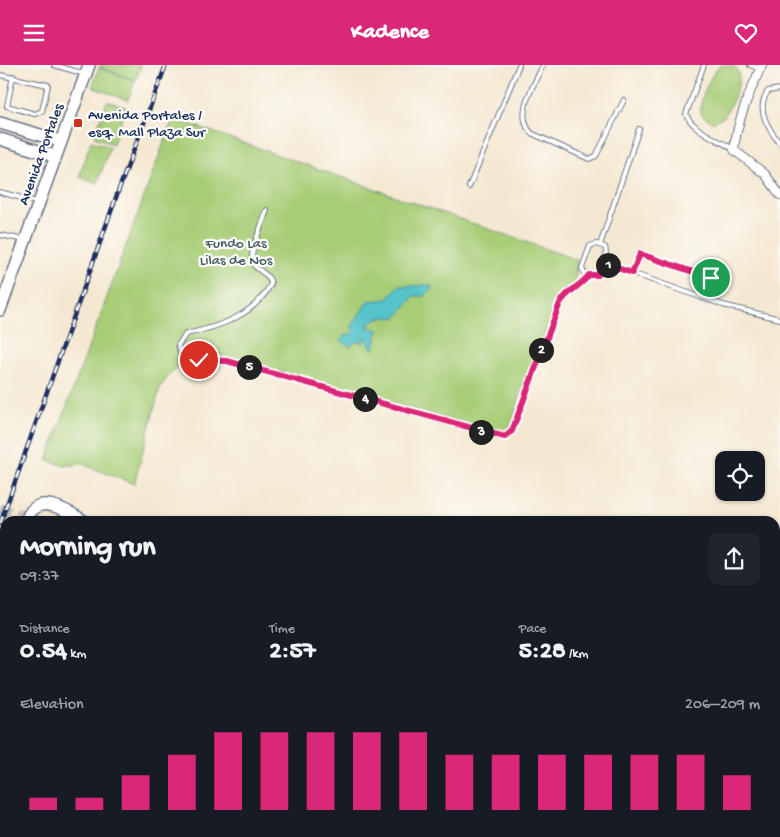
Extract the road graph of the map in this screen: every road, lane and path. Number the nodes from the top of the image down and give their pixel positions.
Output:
1 (54, 65) edge
2 (519, 65) edge
3 (542, 65) edge
4 (704, 65) edge
5 (750, 65) edge
6 (762, 67) edge
7 (87, 69) edge
8 (0, 75) edge
9 (13, 76) junction
10 (780, 89) edge
11 (624, 100) dead end
12 (0, 123) edge
13 (22, 129) junction
14 (640, 129) dead end
15 (0, 139) edge
16 (60, 141) junction
17 (19, 145) junction
18 (780, 145) edge
19 (734, 149) junction
20 (54, 156) junction
21 (469, 187) dead end
22 (0, 192) edge
23 (780, 195) edge
24 (38, 202) junction
25 (267, 210) dead end
26 (0, 235) edge
27 (25, 240) junction
28 (600, 245) junction
29 (603, 263) junction
30 (632, 273) junction
31 (589, 275) junction
32 (703, 298) junction
33 (0, 310) edge
34 (780, 319) edge
35 (29, 516) edge
36 (75, 516) edge

1 - 7 lane
2 - 21 lane
3 - 11 lane
4 - 19 lane
5 - 6 lane
6 - 19 street
7 - 16 main road, Avenida Portales
8 - 9 lane
9 - 9 lane
10 - 18 lane
12 - 13 main road
13 - 16 main road
13 - 17 main road
14 - 28 lane
15 - 17 main road
16 - 20 main road, Avenida Portales
17 - 20 main road
19 - 23 street
20 - 24 main road, Avenida Portales
22 - 24 lane
24 - 27 main road, Avenida Portales
25 - 31 lane
26 - 27 lane
27 - 33 main road, Avenida Portales
28 - 29 lane
28 - 31 lane
29 - 30 lane
29 - 31 lane
30 - 32 lane
30 - 32 lane
32 - 34 lane
35 - 36 main road

